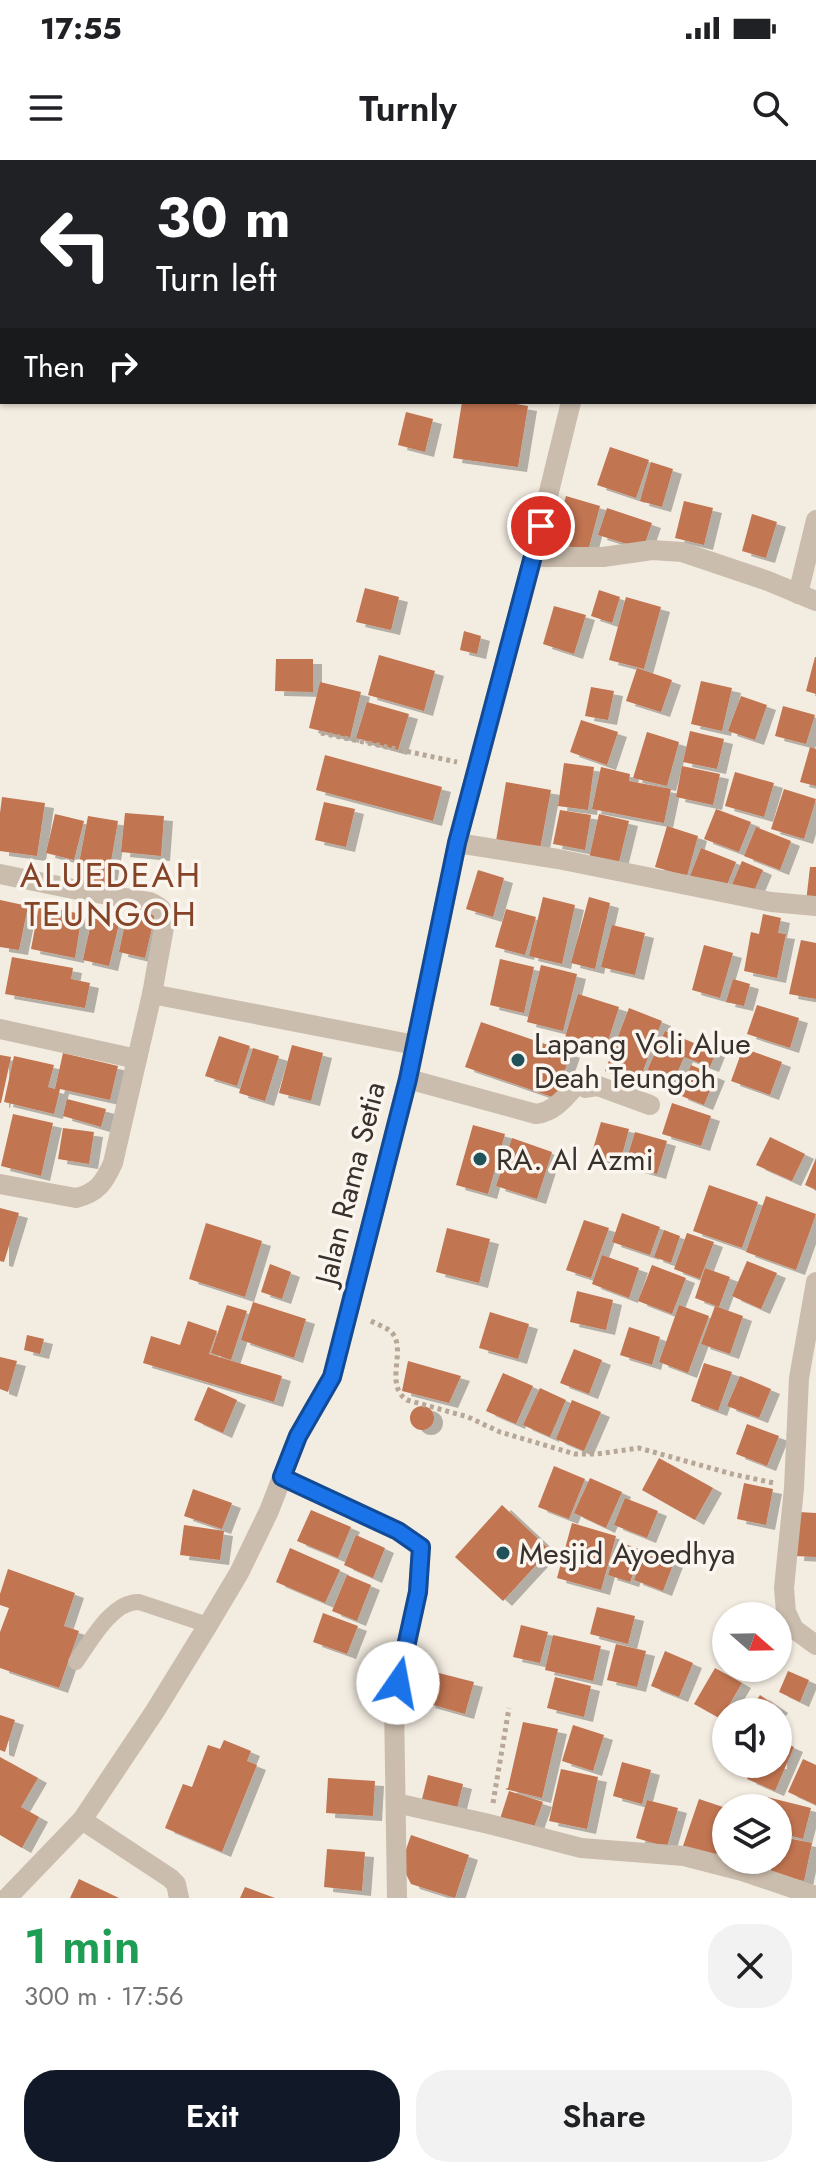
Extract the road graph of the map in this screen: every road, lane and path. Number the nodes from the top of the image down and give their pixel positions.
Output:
1 (571, 404) edge
2 (816, 520) edge
3 (533, 557) junction
4 (807, 598) edge
5 (321, 733) dead end
6 (478, 766) junction
7 (457, 843) junction
8 (0, 874) edge
9 (816, 906) edge
10 (152, 994) junction
11 (0, 1029) edge
12 (415, 1045) junction
13 (137, 1059) junction
14 (408, 1079) junction
15 (650, 1105) dead end
16 (0, 1184) edge
17 (816, 1282) edge
18 (349, 1311) junction
19 (808, 1381) edge
20 (282, 1477) junction
21 (794, 1488) junction
22 (208, 1625) junction
23 (816, 1645) edge
24 (76, 1662) dead end
25 (509, 1708) dead end
26 (396, 1803) junction
27 (82, 1820) junction
28 (489, 1824) junction
29 (814, 1892) edge
30 (7, 1898) edge
31 (179, 1898) edge
32 (397, 1898) edge

1 - 3 street, Jalan Rama Setia
2 - 4 street
3 - 4 street
3 - 6 street, Jalan Rama Setia
5 - 6 path
6 - 7 street, Jalan Rama Setia
7 - 9 street
7 - 12 street, Jalan Rama Setia
8 - 10 street
10 - 12 street
10 - 13 street
11 - 13 street
12 - 14 street, Jalan Rama Setia
13 - 16 street
14 - 15 street
14 - 18 street, Jalan Rama Setia
17 - 19 street
18 - 20 street, Jalan Rama Setia
18 - 21 path
19 - 21 street
20 - 22 street, Jalan Rama Setia
20 - 26 street
21 - 23 street
22 - 24 lane
22 - 27 street, Jalan Rama Setia
25 - 28 path
26 - 28 street
26 - 32 street
27 - 30 street, Jalan Rama Setia
27 - 31 street
28 - 29 street

